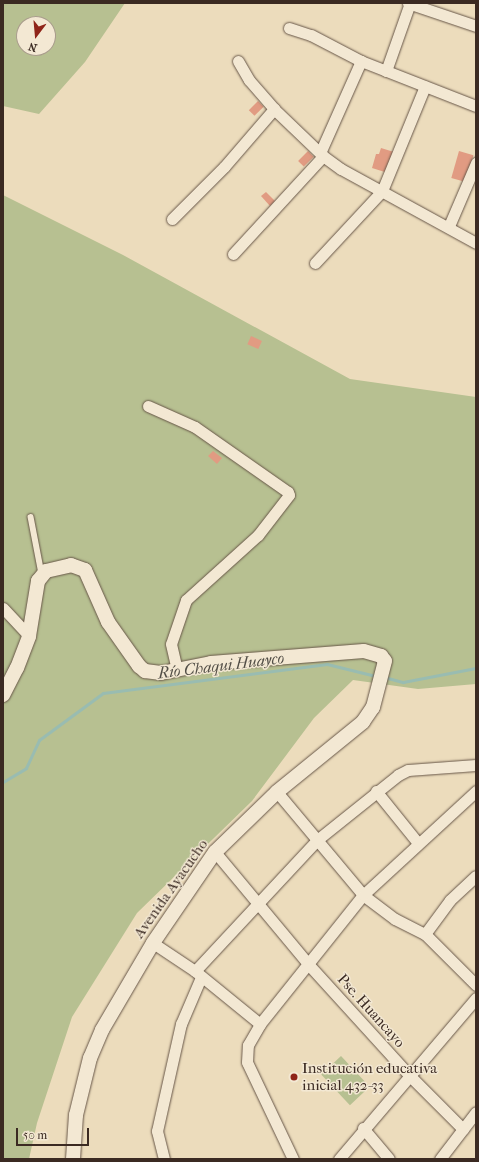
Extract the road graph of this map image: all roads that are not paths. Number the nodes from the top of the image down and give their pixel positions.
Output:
1 (409, 3) edge
2 (476, 26) edge
3 (289, 28) dead end
4 (238, 61) dead end
5 (361, 61) junction
6 (386, 71) junction
7 (425, 86) junction
8 (476, 106) edge
9 (274, 109) junction
10 (321, 155) junction
11 (476, 163) edge
12 (382, 191) junction
13 (172, 219) dead end
14 (448, 226) junction
15 (476, 243) edge
16 (233, 254) dead end
17 (315, 263) dead end
18 (148, 406) dead end
19 (31, 517) dead end
20 (42, 574) junction
21 (3, 608) edge
22 (29, 636) junction
23 (177, 670) junction
24 (3, 694) edge
25 (476, 765) edge
26 (376, 791) junction
27 (476, 791) edge
28 (277, 792) junction
29 (317, 840) junction
30 (418, 843) junction
31 (215, 852) junction
32 (476, 876) edge
33 (363, 895) junction
34 (258, 905) junction
35 (425, 934) junction
36 (153, 943) junction
37 (309, 964) junction
38 (198, 974) junction
39 (476, 985) edge
40 (476, 998) edge
41 (260, 1024) junction
42 (410, 1076) junction
43 (476, 1112) edge
44 (363, 1128) junction
45 (463, 1128) junction
46 (287, 1156) edge
47 (73, 1159) edge
48 (164, 1159) edge
49 (339, 1159) edge
50 (389, 1159) edge
51 (440, 1159) edge

1 - 2 street
1 - 6 street
3 - 5 street
4 - 9 street
5 - 6 street
5 - 10 street
6 - 7 street
7 - 8 street
7 - 12 street
9 - 10 street
9 - 13 street
10 - 12 street
10 - 16 street
11 - 14 street
12 - 14 street
12 - 17 street
14 - 15 street
18 - 23 street
19 - 20 lane
20 - 22 street
20 - 23 street
21 - 22 street
22 - 24 street
23 - 28 street, Avenida Ayacucho
25 - 26 street
26 - 29 street
26 - 30 street
27 - 30 street
28 - 29 street
28 - 31 street, Avenida Ayacucho
29 - 33 street
29 - 34 street
30 - 33 street
31 - 34 street, Pse. Huancayo
31 - 36 street, Avenida Ayacucho
32 - 35 street
33 - 35 street
33 - 37 street
34 - 37 street, Pse. Huancayo
34 - 38 street
35 - 39 street
36 - 38 street
36 - 47 street, Avenida Ayacucho
37 - 41 street
37 - 42 street, Pse. Huancayo
38 - 41 street
38 - 48 street
40 - 42 street
41 - 46 street
42 - 44 street
42 - 45 street, Pse. Huancayo
43 - 45 street
44 - 49 street
44 - 50 street
45 - 51 street

